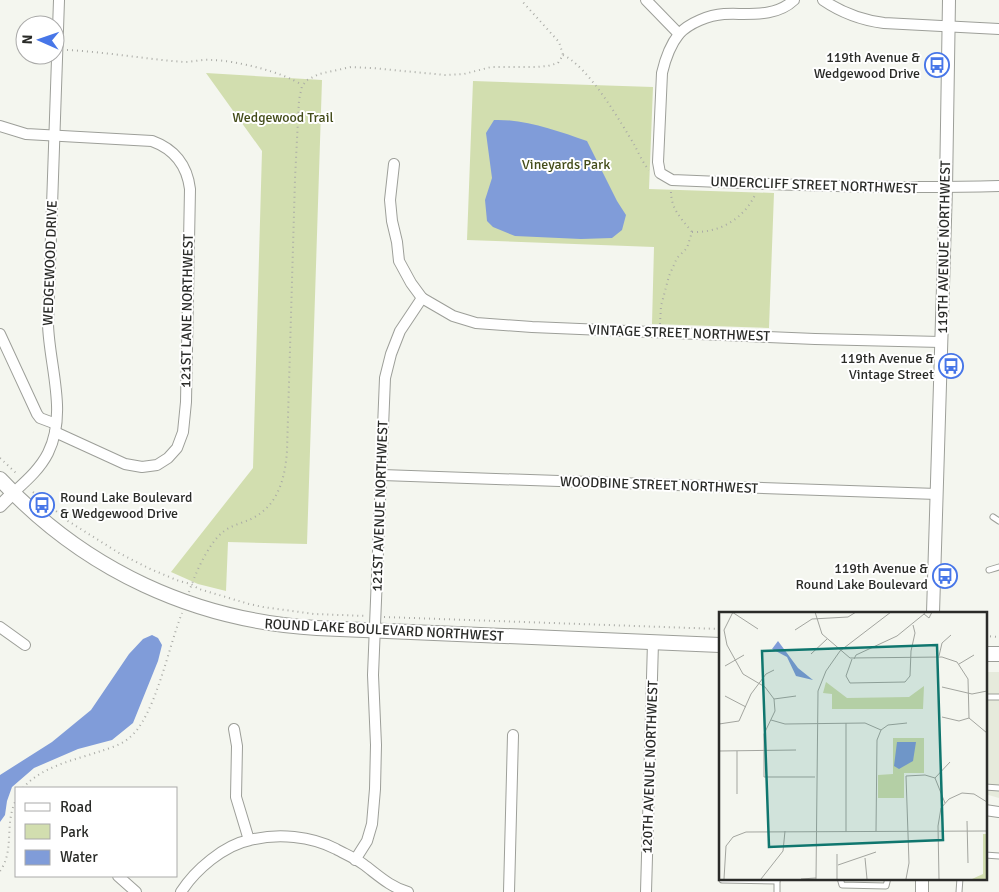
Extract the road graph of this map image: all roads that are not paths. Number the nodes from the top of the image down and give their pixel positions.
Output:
1 (59, 0) edge
2 (646, 0) edge
3 (794, 0) edge
4 (823, 0) edge
5 (949, 0) edge
6 (948, 27) junction
7 (999, 29) edge
8 (679, 34) junction
9 (0, 126) edge
10 (54, 136) junction
11 (394, 164) dead end
12 (999, 186) edge
13 (946, 188) junction
14 (422, 298) junction
15 (0, 334) edge
16 (941, 342) junction
17 (56, 428) junction
18 (382, 475) junction
19 (0, 480) edge
20 (13, 493) junction
21 (937, 494) junction
22 (0, 506) edge
23 (993, 517) dead end
24 (999, 521) edge
25 (999, 568) edge
26 (989, 570) dead end
27 (933, 612) edge
28 (0, 627) edge
29 (375, 631) junction
30 (653, 642) junction
31 (719, 644) edge
32 (25, 645) dead end
33 (986, 654) edge
34 (999, 654) edge
35 (986, 697) edge
36 (999, 697) edge
37 (234, 729) dead end
38 (513, 735) dead end
39 (986, 787) edge
40 (999, 788) edge
41 (986, 810) edge
42 (999, 812) edge
43 (249, 840) junction
44 (986, 855) edge
45 (999, 856) edge
46 (355, 860) junction
47 (119, 877) edge
48 (722, 880) dead end
49 (777, 880) edge
50 (841, 880) edge
51 (888, 880) edge
52 (136, 892) edge
53 (181, 892) edge
54 (408, 892) edge
55 (509, 892) edge
56 (646, 892) edge
57 (777, 892) edge

1 - 10 street, WEDGEWOOD DRIVE
2 - 8 street
3 - 8 street
4 - 6 street
5 - 6 street, 119TH AVENUE NORTHWEST
6 - 7 street
6 - 13 street, 119TH AVENUE NORTHWEST
8 - 13 street, UNDERCLIFF STREET NORTHWEST
9 - 10 street
10 - 17 street, WEDGEWOOD DRIVE
10 - 17 street, 121ST LANE NORTHWEST
11 - 14 street
12 - 13 street, UNDERCLIFF STREET NORTHWEST
13 - 16 street, 119TH AVENUE NORTHWEST
14 - 16 street, VINTAGE STREET NORTHWEST
14 - 18 street, 121ST AVENUE NORTHWEST
15 - 17 street
16 - 21 street, 119TH AVENUE NORTHWEST
17 - 20 street, WEDGEWOOD DRIVE
18 - 21 street, WOODBINE STREET NORTHWEST
18 - 29 street, 121ST AVENUE NORTHWEST
19 - 20 main road, ROUND LAKE BOULEVARD NORTHWEST
20 - 22 street, WEDGEWOOD DRIVE
20 - 29 main road, ROUND LAKE BOULEVARD NORTHWEST
21 - 27 street, 119TH AVENUE NORTHWEST
23 - 24 lane
25 - 26 lane
28 - 32 street
29 - 30 main road, ROUND LAKE BOULEVARD NORTHWEST
29 - 46 street, 121ST AVENUE NORTHWEST
30 - 31 main road, ROUND LAKE BOULEVARD NORTHWEST
30 - 56 street, 120TH AVENUE NORTHWEST
33 - 34 main road
35 - 36 lane
37 - 43 street
38 - 55 street
39 - 40 lane
41 - 42 street
43 - 46 street
43 - 53 street
44 - 45 lane
46 - 54 street
47 - 52 street
48 - 49 lane
49 - 57 lane
50 - 51 lane

